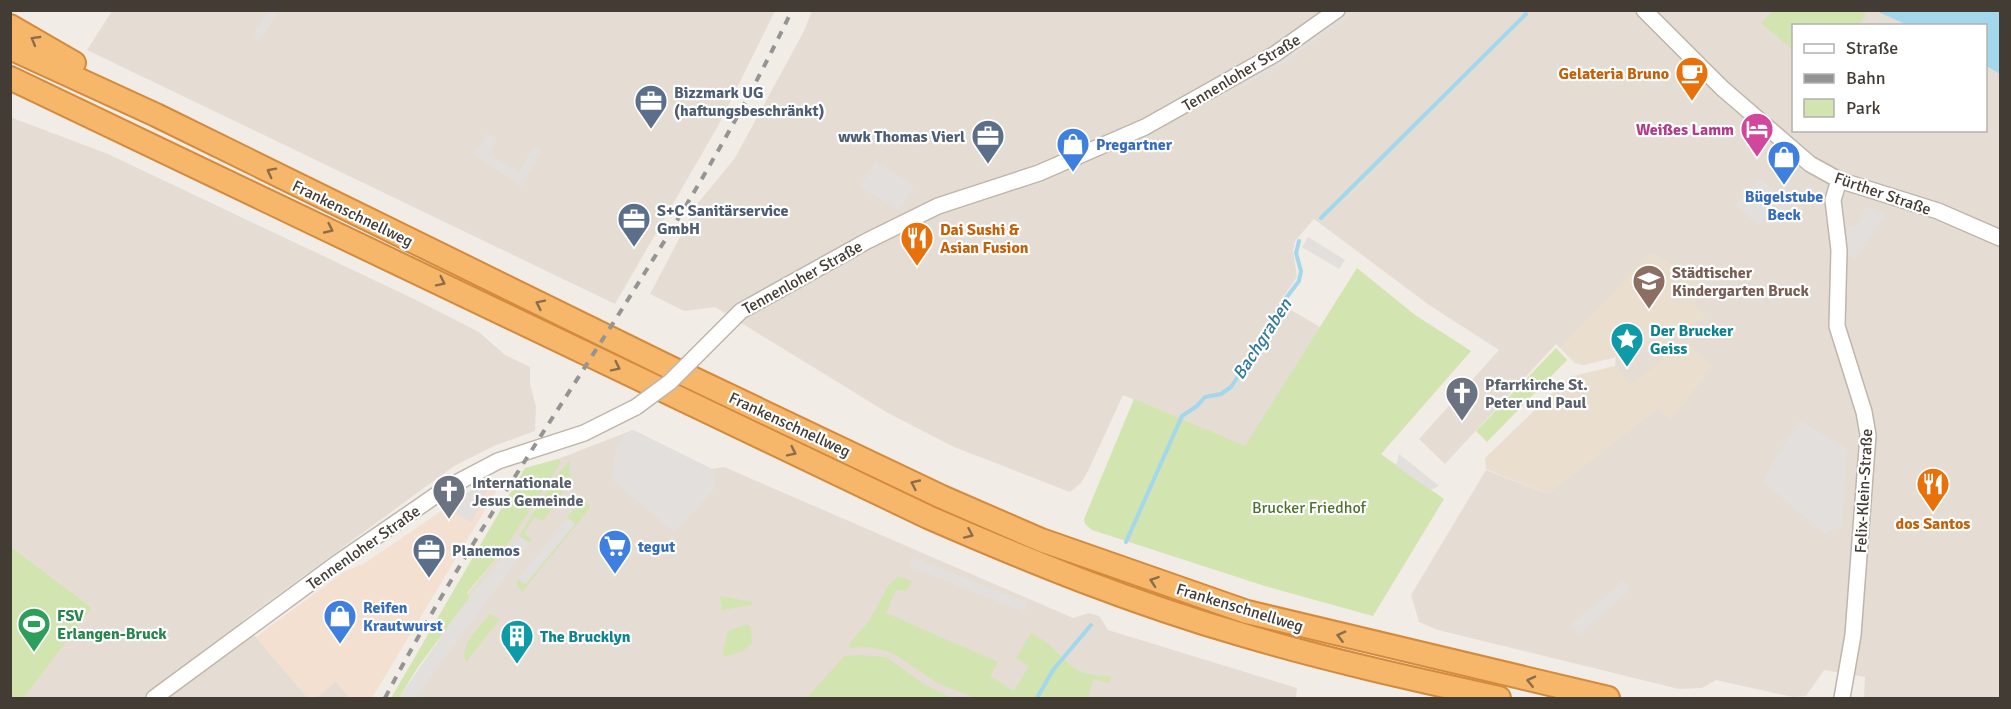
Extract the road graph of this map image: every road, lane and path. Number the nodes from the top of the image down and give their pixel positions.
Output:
1 (1337, 10) edge
2 (1644, 10) edge
3 (10, 26) edge
4 (10, 48) edge
5 (10, 78) edge
6 (10, 93) edge
7 (156, 115) junction
8 (162, 151) junction
9 (1839, 180) junction
10 (2001, 238) edge
11 (154, 699) edge
12 (1499, 699) edge
13 (1608, 699) edge
14 (1842, 699) edge

1 - 11 street, Tennenloher Straße, bridge
2 - 9 street, Fürther Straße
7 -> 3 highway
4 - 7 highway, Frankenschnellweg
5 - 8 highway, Frankenschnellweg
6 - 8 highway
13 -> 7 highway, Frankenschnellweg
8 -> 12 highway, Frankenschnellweg
9 - 10 street, Fürther Straße
9 - 14 street, Felix-Klein-Straße

